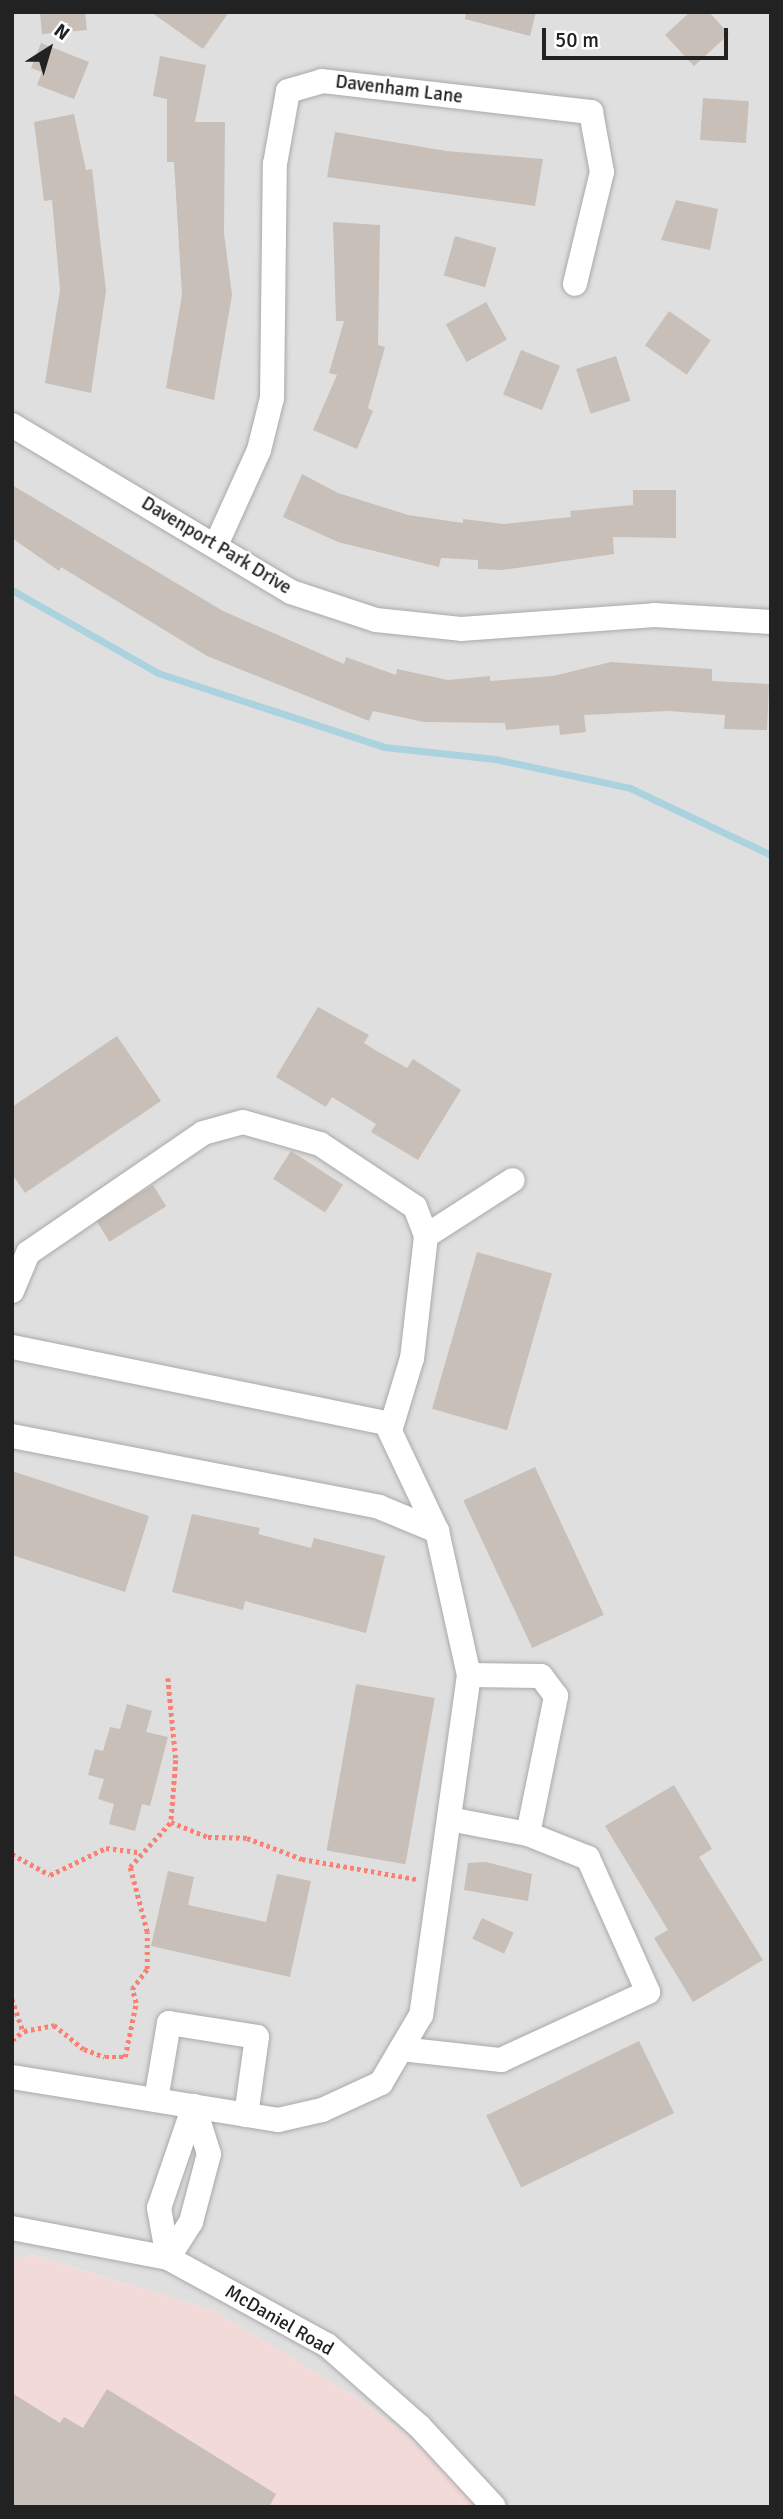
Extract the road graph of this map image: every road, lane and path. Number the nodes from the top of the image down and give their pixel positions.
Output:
1 (575, 284) dead end
2 (12, 425) edge
3 (216, 545) junction
4 (771, 622) edge
5 (513, 1180) dead end
6 (426, 1236) junction
7 (20, 1248) edge
8 (12, 1291) edge
9 (12, 1347) edge
10 (390, 1431) junction
11 (12, 1436) edge
12 (437, 1531) junction
13 (469, 1675) junction
14 (168, 1678) dead end
15 (449, 1819) junction
16 (171, 1822) junction
17 (528, 1834) junction
18 (138, 1852) junction
19 (12, 1854) edge
20 (440, 1882) junction
21 (12, 1999) edge
22 (23, 2031) junction
23 (12, 2040) edge
24 (401, 2049) junction
25 (12, 2077) edge
26 (156, 2100) junction
27 (194, 2106) junction
28 (246, 2115) junction
29 (12, 2228) edge
30 (168, 2258) junction
31 (490, 2505) edge

1 - 3 street, Davenham Lane
2 - 3 street, Davenport Park Drive
3 - 4 street, Davenport Park Drive
5 - 6 street
6 - 7 street
6 - 10 street
7 - 8 street
9 - 10 street
10 - 12 street
11 - 12 street
12 - 13 street
13 - 15 street
13 - 17 street
14 - 16 path
15 - 17 street
15 - 20 street
16 - 18 path
16 - 20 path
17 - 24 street
18 - 19 path
18 - 22 path
20 - 24 street
21 - 22 path
22 - 23 path
24 - 28 street
25 - 26 street
26 - 27 street
26 - 28 street
27 - 28 street
27 - 30 street
27 - 30 street
29 - 30 street, McDaniel Road
30 - 31 street, McDaniel Road

